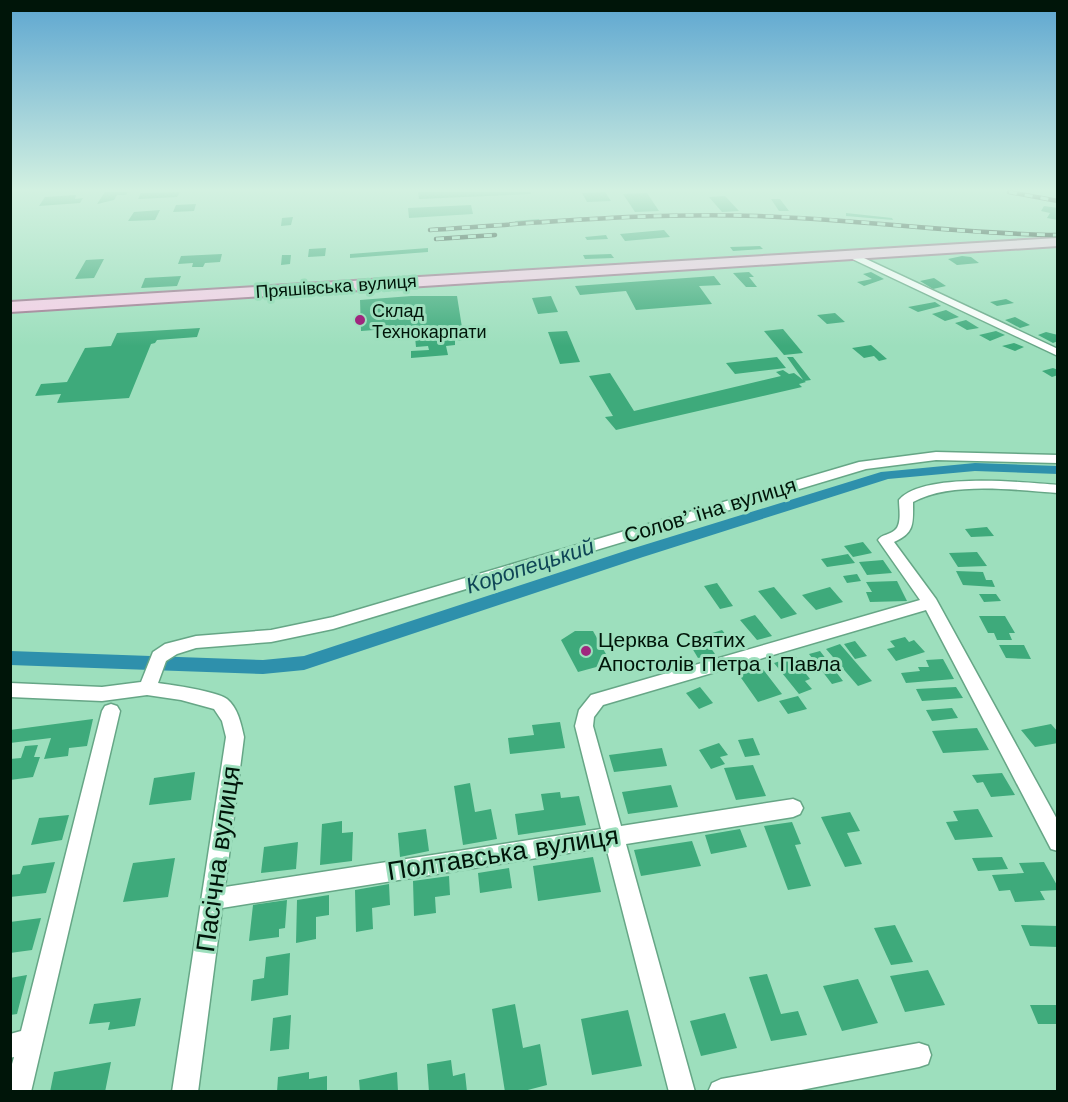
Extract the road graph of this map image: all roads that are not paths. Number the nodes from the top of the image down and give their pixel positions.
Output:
1 (1033, 243) edge
2 (849, 254) junction
3 (10, 307) edge
4 (1058, 353) edge
5 (1058, 459) edge
6 (1058, 489) edge
7 (930, 603) junction
8 (150, 681) junction
9 (10, 690) edge
10 (111, 711) dead end
11 (793, 808) dead end
12 (613, 836) junction
13 (1058, 842) edge
14 (213, 899) junction
15 (21, 1044) edge
16 (919, 1055) dead end
17 (18, 1092) edge
18 (185, 1092) edge
19 (682, 1092) edge
20 (721, 1092) edge

1 - 2 main road, Пряшівська вулиця
2 - 3 main road, Пряшівська вулиця
2 - 4 street
5 - 8 street, Соловʼїна вулиця
6 - 7 street
7 - 12 street
7 - 13 street
8 - 9 street, Пасічна вулиця
8 - 14 street, Пасічна вулиця
10 - 15 street
11 - 12 street, Полтавська вулиця
12 - 14 street, Полтавська вулиця
12 - 19 street
14 - 18 street, Пасічна вулиця
15 - 17 street
16 - 20 street

